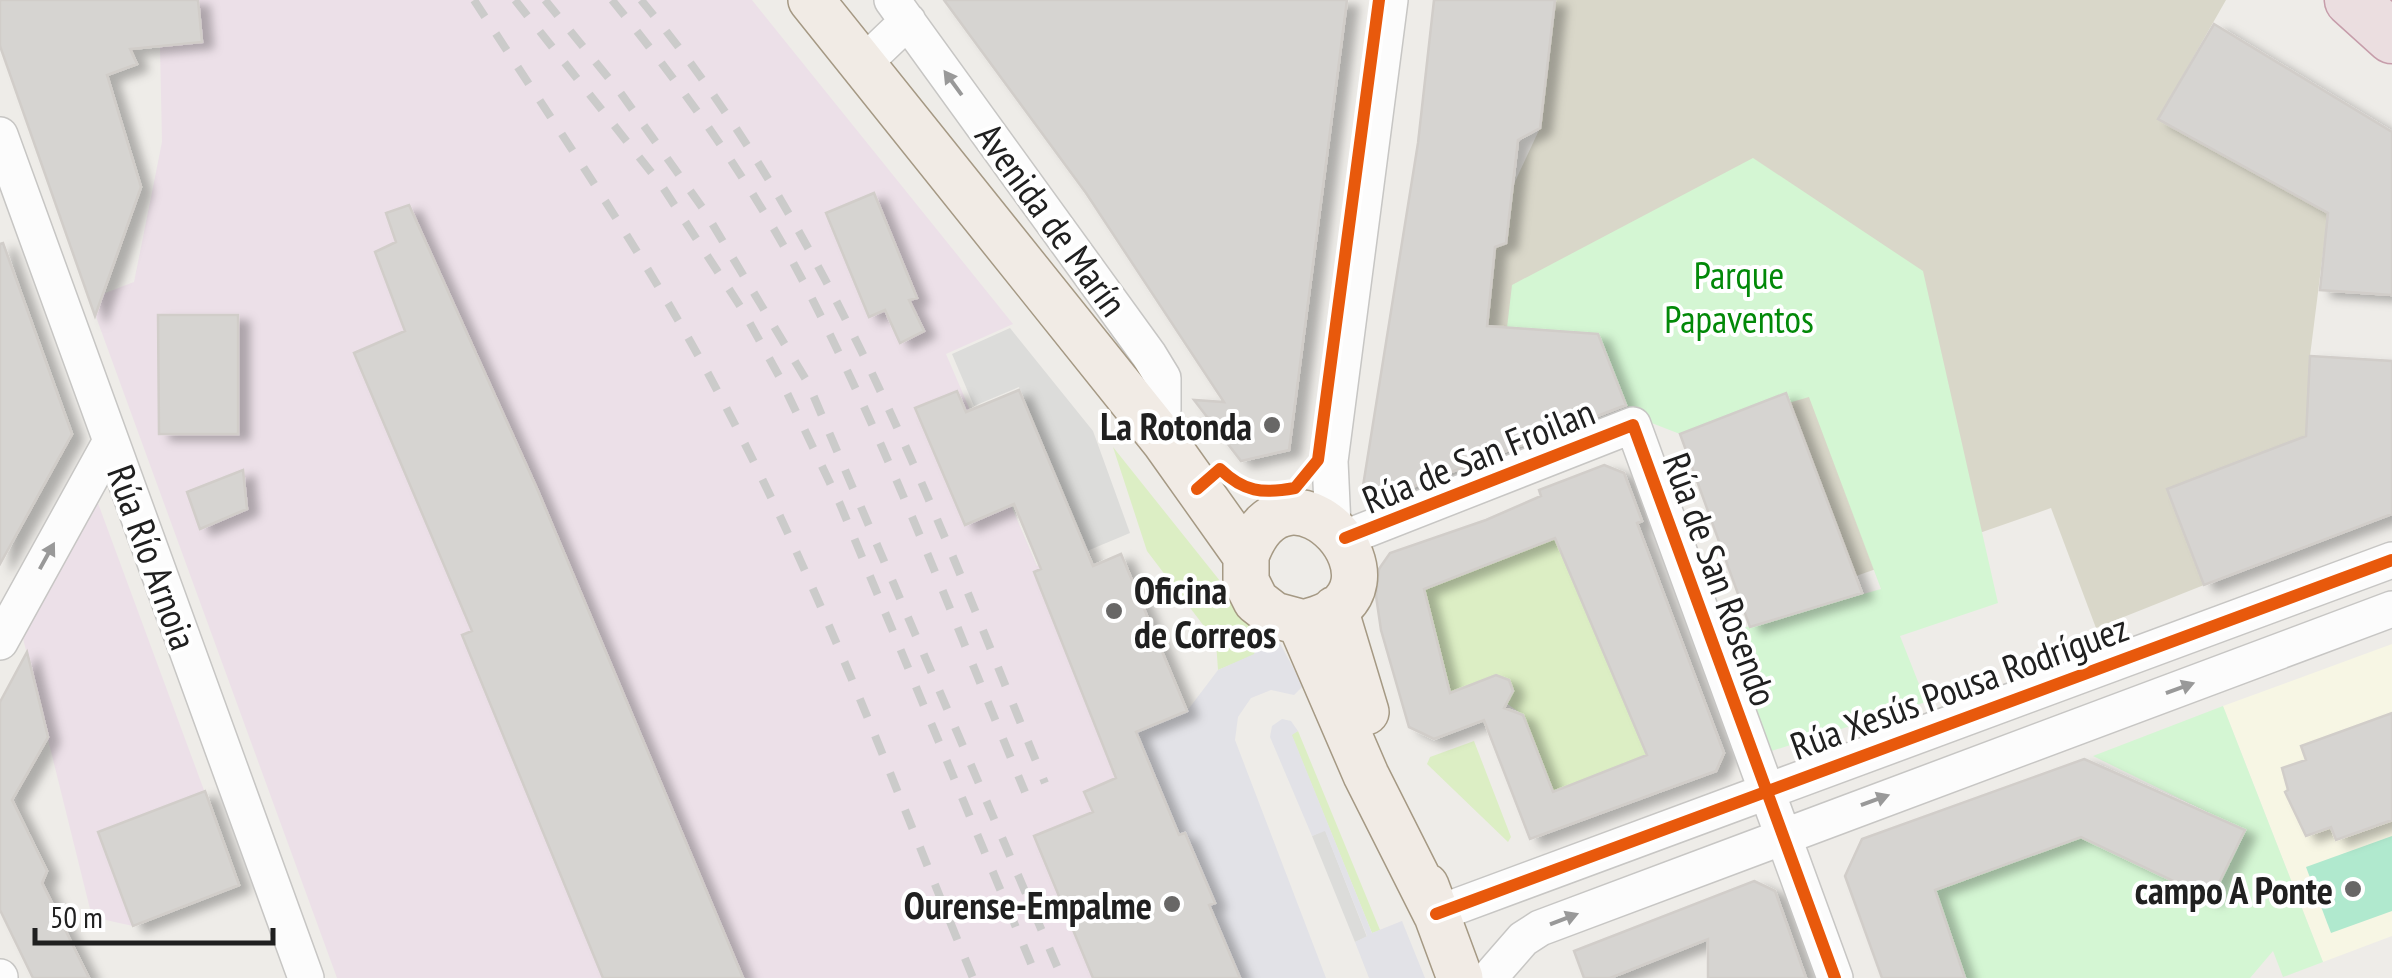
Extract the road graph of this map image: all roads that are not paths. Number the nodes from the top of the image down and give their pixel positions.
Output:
1 (812, 0) edge
2 (1390, 0) edge
3 (2350, 0) edge
4 (900, 10) edge
5 (2392, 37) edge
6 (863, 64) junction
7 (0, 135) edge
8 (1113, 304) junction
9 (1079, 335) junction
10 (1632, 425) joint
11 (1158, 433) junction
12 (110, 440) junction
13 (1339, 532) junction
14 (1256, 540) junction
15 (2392, 560) edge
16 (2392, 609) edge
17 (1318, 616) junction
18 (0, 642) edge
19 (1766, 789) junction
20 (1784, 834) junction
21 (1436, 914) junction
22 (306, 978) edge
23 (1460, 978) edge
24 (1490, 978) edge
25 (1835, 978) edge

1 - 6 main road, Avenida de Marín
2 - 13 street
3 - 5 highway
4 - 6 street, Avenida de Marín
8 -> 4 street, Avenida de Marín
6 - 9 main road, Avenida de Marín
7 - 12 street, Rúa Río Arnoia
8 - 9 street
8 - 11 street, Avenida de Marín
9 - 11 main road, Avenida de Marín
10 - 13 street, Rúa de San Froilan
10 - 19 street, Rúa de San Rosendo
11 - 14 main road
18 -> 12 street
12 - 22 street, Rúa Río Arnoia
13 - 14 main road
13 - 17 main road
14 - 17 main road
15 - 19 street, Rúa Xesús Pousa Rodríguez
20 -> 16 street, Rúa Xesús Pousa Rodríguez
17 - 21 main road
19 - 20 street, Rúa de San Rosendo
19 - 21 street, Rúa Xesús Pousa Rodríguez
24 -> 20 street, Rúa Xesús Pousa Rodríguez
20 - 25 street, Rúa de San Rosendo
21 - 23 main road

